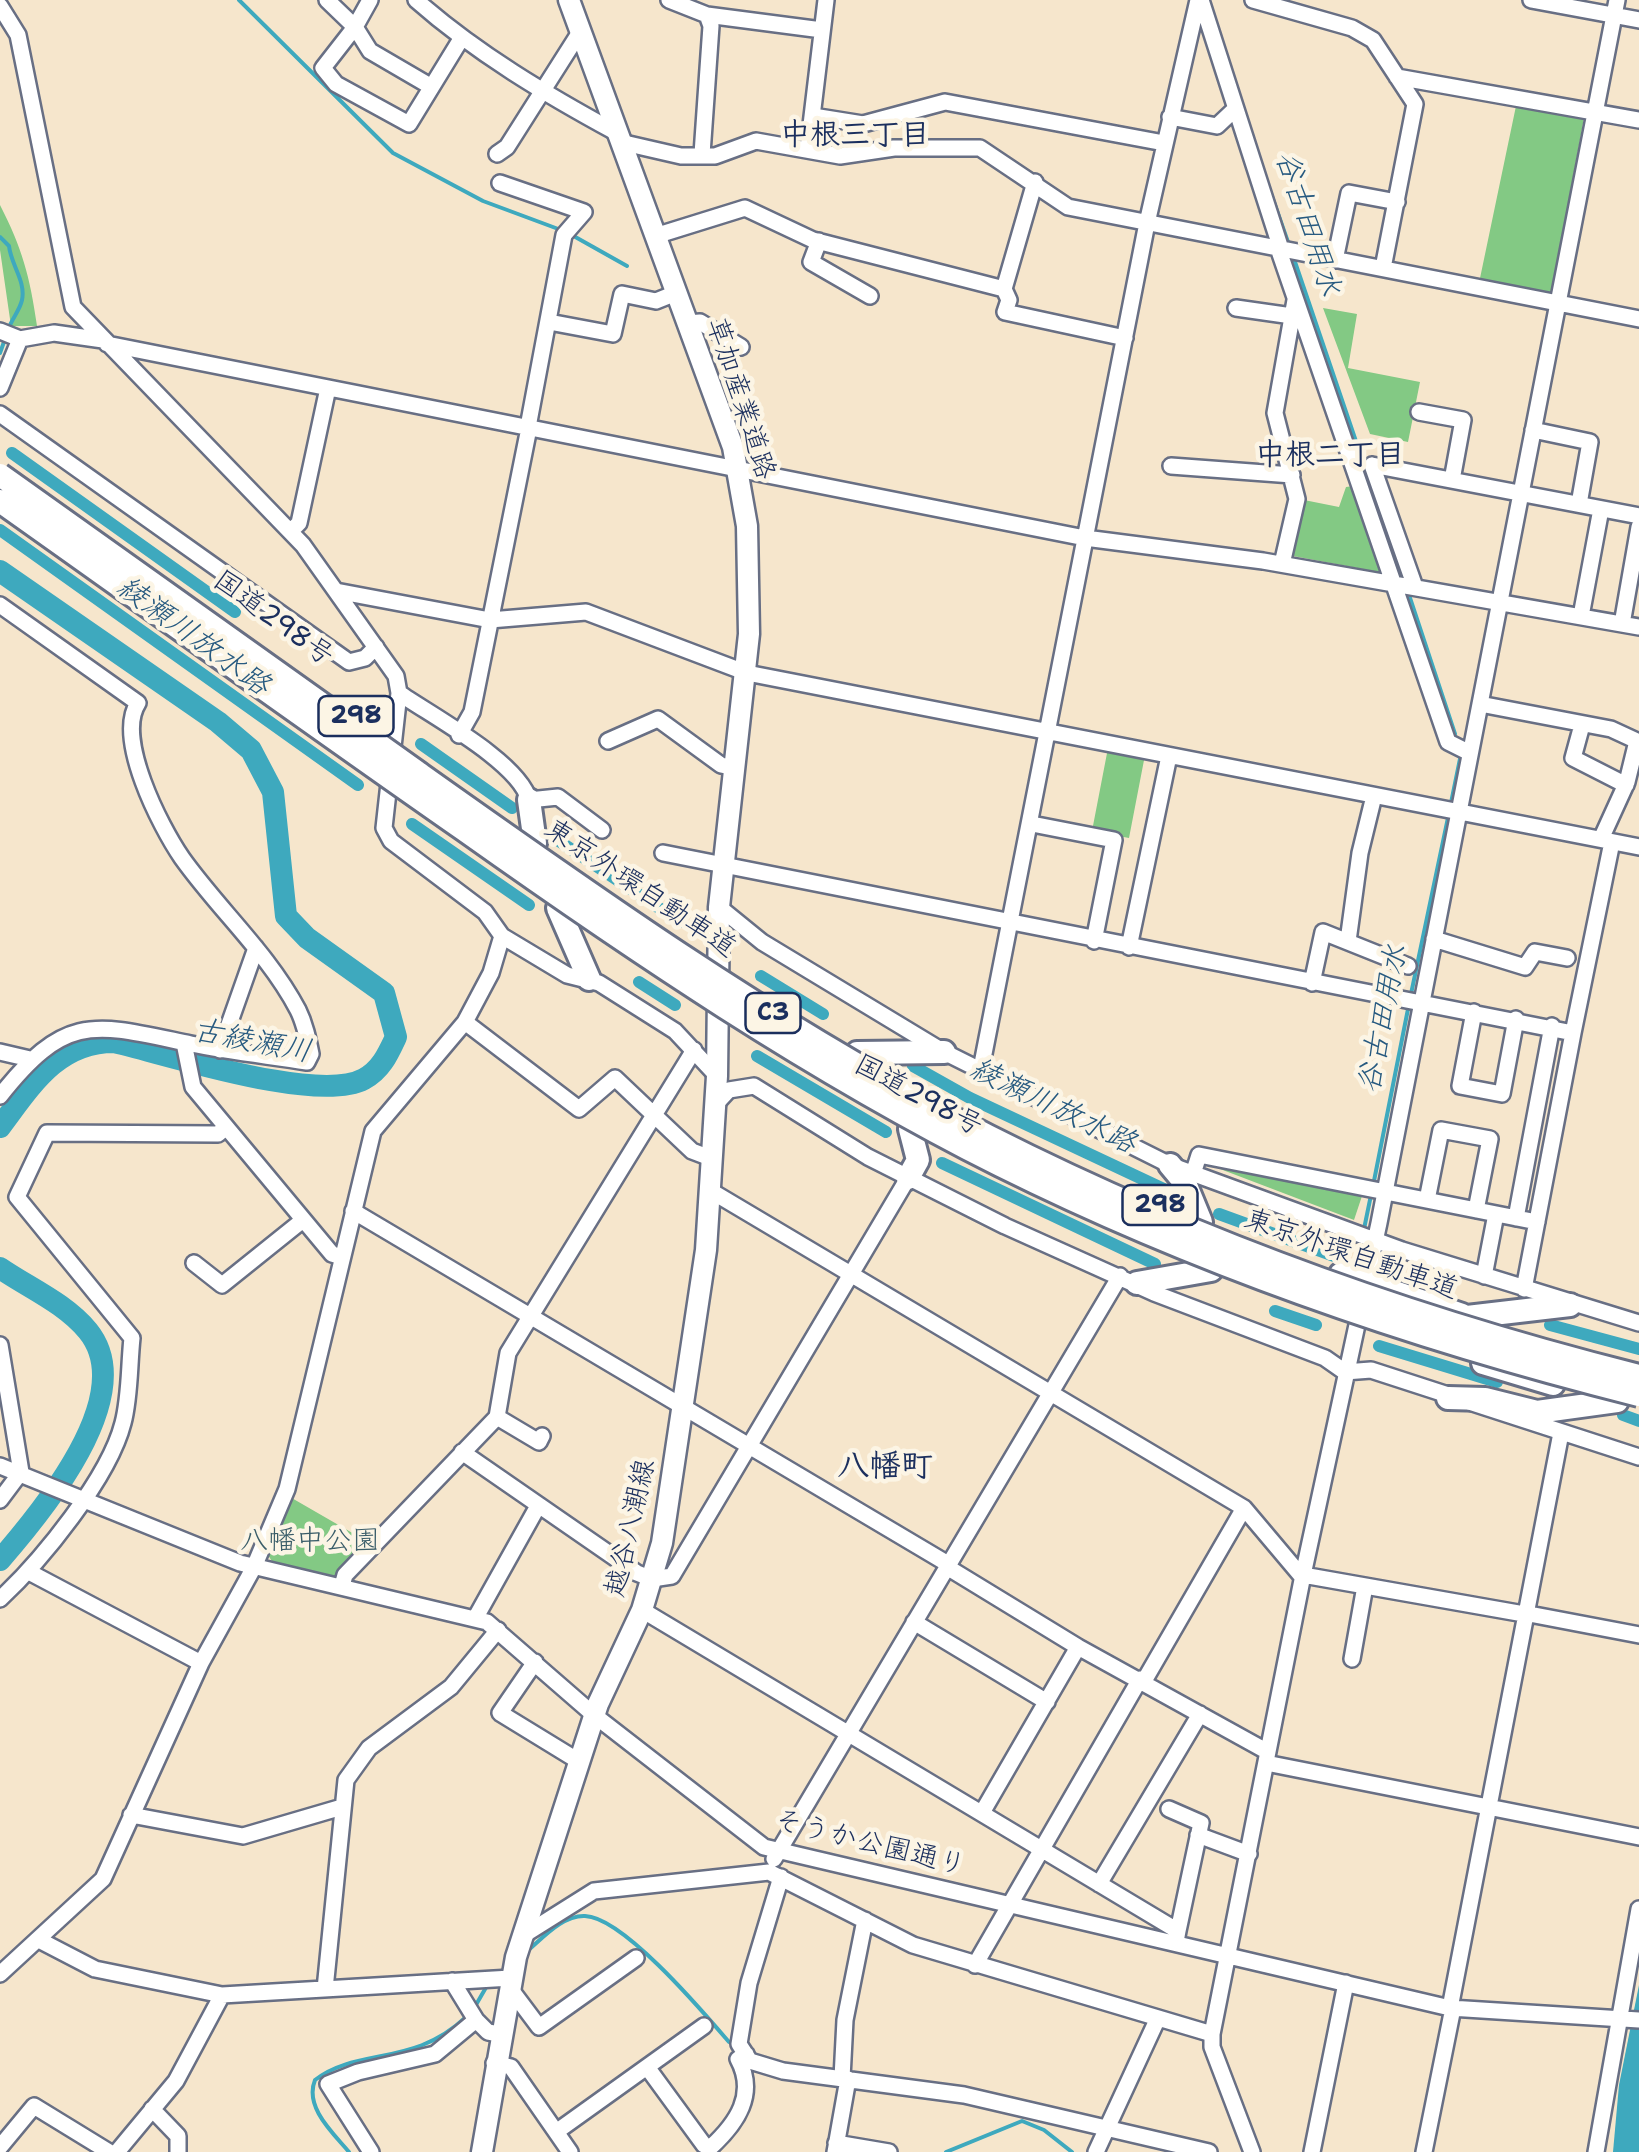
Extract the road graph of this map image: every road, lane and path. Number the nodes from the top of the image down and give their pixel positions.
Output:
1 (327, 0) edge
2 (370, 0) edge
3 (416, 0) edge
4 (568, 0) edge
5 (668, 0) edge
6 (826, 0) edge
7 (1199, 0) edge
8 (1253, 0) edge
9 (1531, 0) edge
10 (0, 6) edge
11 (1615, 8) edge
12 (707, 16) junction
13 (1639, 20) edge
14 (7, 25) edge
15 (355, 28) junction
16 (822, 30) junction
17 (580, 32) junction
18 (461, 38) junction
19 (1397, 78) junction
20 (430, 86) junction
21 (542, 91) junction
22 (1234, 110) junction
23 (1595, 112) junction
24 (813, 116) junction
25 (1170, 117) junction
26 (1639, 120) edge
27 (619, 138) junction
28 (1164, 143) junction
29 (808, 150) junction
30 (497, 154) dead end
31 (702, 154) junction
32 (1034, 182) junction
33 (500, 183) dead end
34 (1397, 202) junction
35 (1147, 223) junction
36 (655, 236) junction
37 (820, 241) junction
38 (1280, 248) junction
39 (1336, 260) junction
40 (1384, 268) junction
41 (1004, 290) junction
42 (676, 293) junction
43 (870, 296) dead end
44 (1558, 303) junction
45 (1294, 307) junction
46 (1236, 308) dead end
47 (1639, 318) edge
48 (549, 322) junction
49 (687, 323) junction
50 (0, 332) edge
51 (1124, 338) junction
52 (20, 339) junction
53 (105, 342) junction
54 (740, 347) dead end
55 (0, 388) edge
56 (328, 388) junction
57 (1419, 412) dead end
58 (0, 414) edge
59 (528, 428) junction
60 (1533, 430) junction
61 (0, 463) edge
62 (1171, 466) dead end
63 (738, 470) junction
64 (0, 475) edge
65 (1292, 475) junction
66 (1452, 480) junction
67 (1521, 493) junction
68 (0, 501) edge
69 (1579, 504) junction
70 (1601, 509) junction
71 (0, 514) edge
72 (1639, 516) edge
73 (1639, 527) edge
74 (291, 531) junction
75 (1085, 538) junction
76 (1282, 564) junction
77 (1392, 584) junction
78 (1415, 587) junction
79 (336, 591) junction
80 (1500, 602) junction
81 (0, 605) edge
82 (1581, 616) junction
83 (490, 620) junction
84 (1622, 624) junction
85 (1639, 627) edge
86 (376, 647) junction
87 (746, 672) junction
88 (399, 693) junction
89 (1480, 704) junction
90 (1582, 725) junction
91 (1050, 732) junction
92 (459, 734) junction
93 (608, 740) dead end
94 (392, 742) junction
95 (1470, 754) junction
96 (1169, 756) junction
97 (734, 768) junction
98 (1626, 786) junction
99 (386, 787) junction
100 (1374, 796) junction
101 (528, 800) junction
102 (1459, 812) junction
103 (1032, 824) junction
104 (602, 830) dead end
105 (1606, 840) junction
106 (535, 843) junction
107 (1639, 847) edge
108 (663, 853) dead end
109 (723, 864) junction
110 (558, 908) junction
111 (719, 908) junction
112 (1012, 924) junction
113 (502, 936) junction
114 (1094, 940) junction
115 (1434, 940) junction
116 (1348, 941) junction
117 (256, 948) junction
118 (1128, 948) junction
119 (1567, 958) dead end
120 (716, 965) junction
121 (1408, 966) dead end
122 (589, 979) junction
123 (1312, 983) junction
124 (1421, 1001) junction
125 (1474, 1012) junction
126 (716, 1014) junction
127 (1516, 1019) junction
128 (465, 1022) junction
129 (1552, 1026) junction
130 (1574, 1033) junction
131 (184, 1046) junction
132 (220, 1050) junction
133 (694, 1050) junction
134 (0, 1052) edge
135 (857, 1052) junction
136 (944, 1052) junction
137 (30, 1059) junction
138 (981, 1069) junction
139 (717, 1076) junction
140 (0, 1096) edge
141 (716, 1105) junction
142 (653, 1116) junction
143 (226, 1127) junction
144 (910, 1129) junction
145 (713, 1159) junction
146 (1170, 1165) junction
147 (1193, 1174) junction
148 (908, 1178) junction
149 (711, 1191) junction
150 (1385, 1193) junction
151 (1427, 1200) junction
152 (1476, 1210) junction
153 (353, 1211) junction
154 (1496, 1214) junction
155 (1516, 1218) junction
156 (303, 1220) junction
157 (1200, 1222) junction
158 (1537, 1222) junction
159 (1374, 1241) junction
160 (342, 1257) junction
161 (194, 1263) dead end
162 (1211, 1270) junction
163 (852, 1274) junction
164 (1484, 1276) junction
165 (1129, 1279) junction
166 (1365, 1283) junction
167 (1524, 1289) junction
168 (1570, 1305) junction
169 (530, 1314) junction
170 (1468, 1317) junction
171 (1639, 1322) edge
172 (1356, 1323) junction
173 (0, 1345) edge
174 (1639, 1366) edge
175 (1345, 1372) junction
176 (1639, 1376) edge
177 (1050, 1392) junction
178 (1448, 1398) junction
179 (1632, 1401) edge
180 (683, 1404) junction
181 (497, 1417) junction
182 (1560, 1433) junction
183 (542, 1436) dead end
184 (752, 1445) junction
185 (462, 1452) junction
186 (1639, 1457) edge
187 (0, 1466) edge
188 (27, 1474) junction
189 (81, 1496) junction
190 (0, 1500) edge
191 (538, 1506) junction
192 (1244, 1508) junction
193 (948, 1565) junction
194 (254, 1567) junction
195 (29, 1572) junction
196 (1303, 1577) junction
197 (652, 1579) junction
198 (342, 1586) junction
199 (1364, 1586) junction
200 (0, 1600) edge
201 (642, 1610) junction
202 (1524, 1614) junction
203 (476, 1617) junction
204 (914, 1622) junction
205 (498, 1630) junction
206 (1639, 1635) edge
207 (1078, 1647) junction
208 (1352, 1659) dead end
209 (201, 1662) junction
210 (535, 1662) junction
211 (1142, 1680) junction
212 (1047, 1702) junction
213 (594, 1714) junction
214 (1200, 1714) junction
215 (847, 1732) junction
216 (1268, 1758) junction
217 (580, 1762) junction
218 (342, 1807) junction
219 (1489, 1807) junction
220 (1169, 1809) dead end
221 (984, 1811) junction
222 (132, 1815) junction
223 (1198, 1835) junction
224 (1639, 1837) edge
225 (1040, 1848) junction
226 (777, 1850) junction
227 (1248, 1854) junction
228 (774, 1874) junction
229 (1099, 1884) junction
230 (1009, 1904) junction
231 (1639, 1909) edge
232 (865, 1920) junction
233 (524, 1934) junction
234 (1177, 1936) junction
235 (41, 1941) junction
236 (1230, 1956) junction
237 (636, 1958) dead end
238 (975, 1965) junction
239 (0, 1974) edge
240 (452, 1980) junction
241 (510, 1982) junction
242 (1346, 1983) junction
243 (325, 1989) junction
244 (222, 1995) junction
245 (1452, 2008) junction
246 (472, 2014) junction
247 (1158, 2018) junction
248 (1626, 2018) edge
249 (704, 2026) dead end
250 (499, 2034) junction
251 (1212, 2034) junction
252 (746, 2054) junction
253 (494, 2063) junction
254 (647, 2067) junction
255 (845, 2079) junction
256 (152, 2109) junction
257 (1107, 2128) junction
258 (556, 2132) junction
259 (10, 2146) edge
260 (836, 2147) edge
261 (109, 2152) edge
262 (117, 2152) edge
263 (178, 2152) edge
264 (371, 2152) edge
265 (482, 2152) edge
266 (570, 2152) edge
267 (888, 2152) edge
268 (1096, 2152) edge
269 (1209, 2152) edge
270 (1252, 2152) edge
271 (1312, 2152) edge
272 (1424, 2152) edge
273 (1596, 2152) edge

1 - 15 street
2 - 15 street
3 - 18 street
4 - 17 main road, 草加産業道路
5 - 12 street
6 - 16 street
7 - 22 street
7 - 25 street
8 - 19 street
9 - 11 street
10 - 14 street
11 - 13 street
11 - 23 street
12 - 16 street
12 - 31 street
14 - 53 street
15 - 20 street
15 - 20 street
16 - 24 street
17 - 21 street
17 - 27 main road, 草加産業道路
18 - 20 street
18 - 21 street
19 - 23 street
19 - 34 street
21 - 27 street
21 - 30 street
22 - 25 street
22 - 38 street
23 - 26 street
23 - 44 street
24 - 28 street
24 - 29 street
25 - 28 street
27 - 31 street
27 - 36 main road, 草加産業道路
28 - 35 street
29 - 31 street
29 - 32 street
32 - 35 street
32 - 41 street
33 - 48 street
34 - 39 street
34 - 40 street
35 - 38 street
35 - 51 street
36 - 37 street
36 - 42 main road, 草加産業道路
37 - 41 street
37 - 43 street
38 - 39 street
38 - 45 street
39 - 40 street
40 - 44 street
41 - 51 street
42 - 48 street
42 - 49 main road, 草加産業道路
44 - 47 street
44 - 60 street
45 - 46 street
45 - 65 street
45 - 77 street
48 - 59 street
49 - 54 street
49 - 63 main road, 草加産業道路
50 - 52 street
51 - 75 street
52 - 53 street
52 - 55 street
53 - 56 street
53 - 74 street
56 - 59 street
56 - 74 street
57 - 66 street
58 - 86 street
59 - 63 street
59 - 83 street
60 - 67 street
60 - 69 street
61 - 94 highway, 国道298号 / 298
62 - 65 street
63 - 75 street
63 - 87 main road, 草加産業道路
64 - 176 highway, 東京外環自動車道 / C3, bridge
65 - 76 street
66 - 67 street
66 - 78 street
67 - 69 street
67 - 80 street
68 - 179 highway, 東京外環自動車道 / C3, bridge
69 - 70 street
70 - 72 street
70 - 82 street
71 - 99 highway, 国道298号 / 298
73 - 84 street
74 - 79 street
75 - 76 street
75 - 91 street
76 - 77 street
77 - 78 street
77 - 95 street
78 - 80 street
79 - 83 street
79 - 86 street
80 - 82 street
80 - 89 street
81 - 117 street
82 - 84 street
83 - 87 street
83 - 92 street
84 - 85 street
86 - 88 street
87 - 91 street
87 - 97 main road, 草加産業道路
88 - 92 street
88 - 94 street
89 - 90 street
89 - 95 street
90 - 98 street
90 - 98 street
91 - 96 street
91 - 103 street
92 - 101 street
93 - 97 street
94 - 99 street
94 - 106 highway, 国道298号 / 298
95 - 102 street
96 - 100 street
96 - 118 street
97 - 109 main road, 草加産業道路
98 - 105 street
99 - 110 highway, 国道298号 / 298
99 - 113 street
100 - 102 street
100 - 116 street
101 - 104 street
101 - 106 highway
102 - 105 street
102 - 115 street
103 - 112 street
103 - 114 street
105 - 107 street
105 - 130 street
106 - 120 highway, 国道298号 / 298
108 - 109 street
109 - 111 main road, 草加産業道路
109 - 112 street
110 - 122 highway
110 - 126 highway, 国道298号 / 298
111 - 120 main road, 草加産業道路
111 - 136 street
112 - 114 street
112 - 138 street
113 - 122 street
113 - 128 street
114 - 118 street
115 - 119 street
115 - 124 street
116 - 121 street
116 - 123 street
117 - 132 street
117 - 132 street
118 - 123 street
120 - 126 main road, 草加産業道路
120 - 135 highway, 国道298号 / 298
122 - 133 street
123 - 124 street
124 - 125 street
124 - 150 street
125 - 127 street
125 - 127 street
126 - 139 main road, 越谷八潮線
126 - 144 highway, 国道298号 / 298
127 - 129 street
128 - 142 street
128 - 153 street
129 - 130 street
129 - 155 street
130 - 158 street
131 - 132 street
131 - 137 street
131 - 143 street
133 - 139 street
133 - 142 street
134 - 137 street
135 - 136 highway
135 - 157 highway, 国道298号 / 298
136 - 138 street
137 - 140 street
138 - 146 street
139 - 141 main road, 越谷八潮線
141 - 145 main road, 越谷八潮線
141 - 148 street
142 - 145 street
142 - 169 street
143 - 156 street
143 - 189 street
144 - 148 highway
144 - 162 highway, 国道298号 / 298
145 - 149 main road, 越谷八潮線
146 - 147 street
146 - 157 highway
147 - 150 street
147 - 159 street
148 - 163 street
148 - 165 street
149 - 163 street
149 - 180 main road, 越谷八潮線
150 - 151 street
150 - 159 street
151 - 152 street
151 - 152 street
152 - 154 street
153 - 160 street
153 - 169 street
154 - 155 street
154 - 164 street
155 - 158 street
156 - 160 street
156 - 161 street
157 - 166 highway, 国道298号 / 298
158 - 167 street
159 - 164 street
159 - 166 street
160 - 194 street
162 - 165 highway
162 - 172 highway, 国道298号 / 298
163 - 177 street
163 - 184 street
164 - 167 street
165 - 175 street
165 - 177 street
166 - 170 highway, 国道298号 / 298
166 - 172 street
167 - 168 street
168 - 170 highway
168 - 171 street
169 - 180 street
169 - 181 street
170 - 174 highway, 国道298号 / 298
172 - 175 street
172 - 179 highway, 国道298号 / 298
173 - 188 street
175 - 178 street
175 - 196 street
177 - 192 street
177 - 193 street
178 - 179 highway
178 - 182 street
180 - 184 street
180 - 197 main road, 越谷八潮線
181 - 183 street
181 - 185 street
182 - 186 street
182 - 202 street
184 - 193 street
184 - 197 street
185 - 191 street
185 - 198 street
187 - 188 street, そうか公園通り
188 - 189 street, そうか公園通り
188 - 190 street
189 - 194 street, そうか公園通り
189 - 195 street
191 - 197 street
191 - 203 street
192 - 196 street
192 - 211 street
193 - 204 street
193 - 207 street
194 - 198 street, そうか公園通り
194 - 209 street
195 - 200 street
195 - 209 street
196 - 199 street
196 - 216 street
197 - 201 main road, 越谷八潮線
198 - 203 street, そうか公園通り
199 - 202 street
199 - 208 street
201 - 213 main road, 越谷八潮線
201 - 215 street
202 - 206 street
202 - 219 street
203 - 205 street, そうか公園通り
204 - 212 street
204 - 215 street
205 - 210 street, そうか公園通り
205 - 218 street
207 - 211 street
207 - 212 street
209 - 222 street
210 - 213 street, そうか公園通り
210 - 217 street
211 - 214 street
211 - 225 street
212 - 221 street
213 - 217 main road, 越谷八潮線
213 - 226 street, そうか公園通り
214 - 216 street
214 - 229 street
215 - 221 street
215 - 226 street
216 - 219 street
216 - 227 street
217 - 233 main road, 越谷八潮線
218 - 222 street
218 - 243 street
219 - 224 street
219 - 245 street
220 - 223 street
221 - 225 street
222 - 235 street
223 - 227 street
223 - 234 street
225 - 229 street
225 - 230 street
226 - 228 street
226 - 230 street, そうか公園通り
227 - 236 street
228 - 232 street
228 - 233 street
228 - 252 street
229 - 234 street
230 - 234 street, そうか公園通り
230 - 238 street
231 - 248 street
232 - 238 street
232 - 255 street
233 - 241 main road, 越谷八潮線
234 - 236 street, そうか公園通り
235 - 239 street
235 - 244 street
236 - 242 street, そうか公園通り
236 - 251 street
237 - 241 street
238 - 247 street
240 - 241 street
240 - 243 street
240 - 246 street
241 - 250 main road, 越谷八潮線
242 - 245 street, そうか公園通り
242 - 271 street
243 - 244 street
244 - 256 street
245 - 248 street, そうか公園通り
245 - 272 street
246 - 250 street
246 - 264 street
247 - 251 street
247 - 257 street
248 - 273 street
249 - 254 street
250 - 253 main road, 越谷八潮線
251 - 270 street
252 - 254 street
252 - 255 street
253 - 258 street
253 - 265 main road, 越谷八潮線
254 - 258 street
255 - 257 street
255 - 260 street
256 - 262 street
256 - 263 street
257 - 268 street
257 - 269 street
258 - 266 street
259 - 261 street
260 - 267 street

